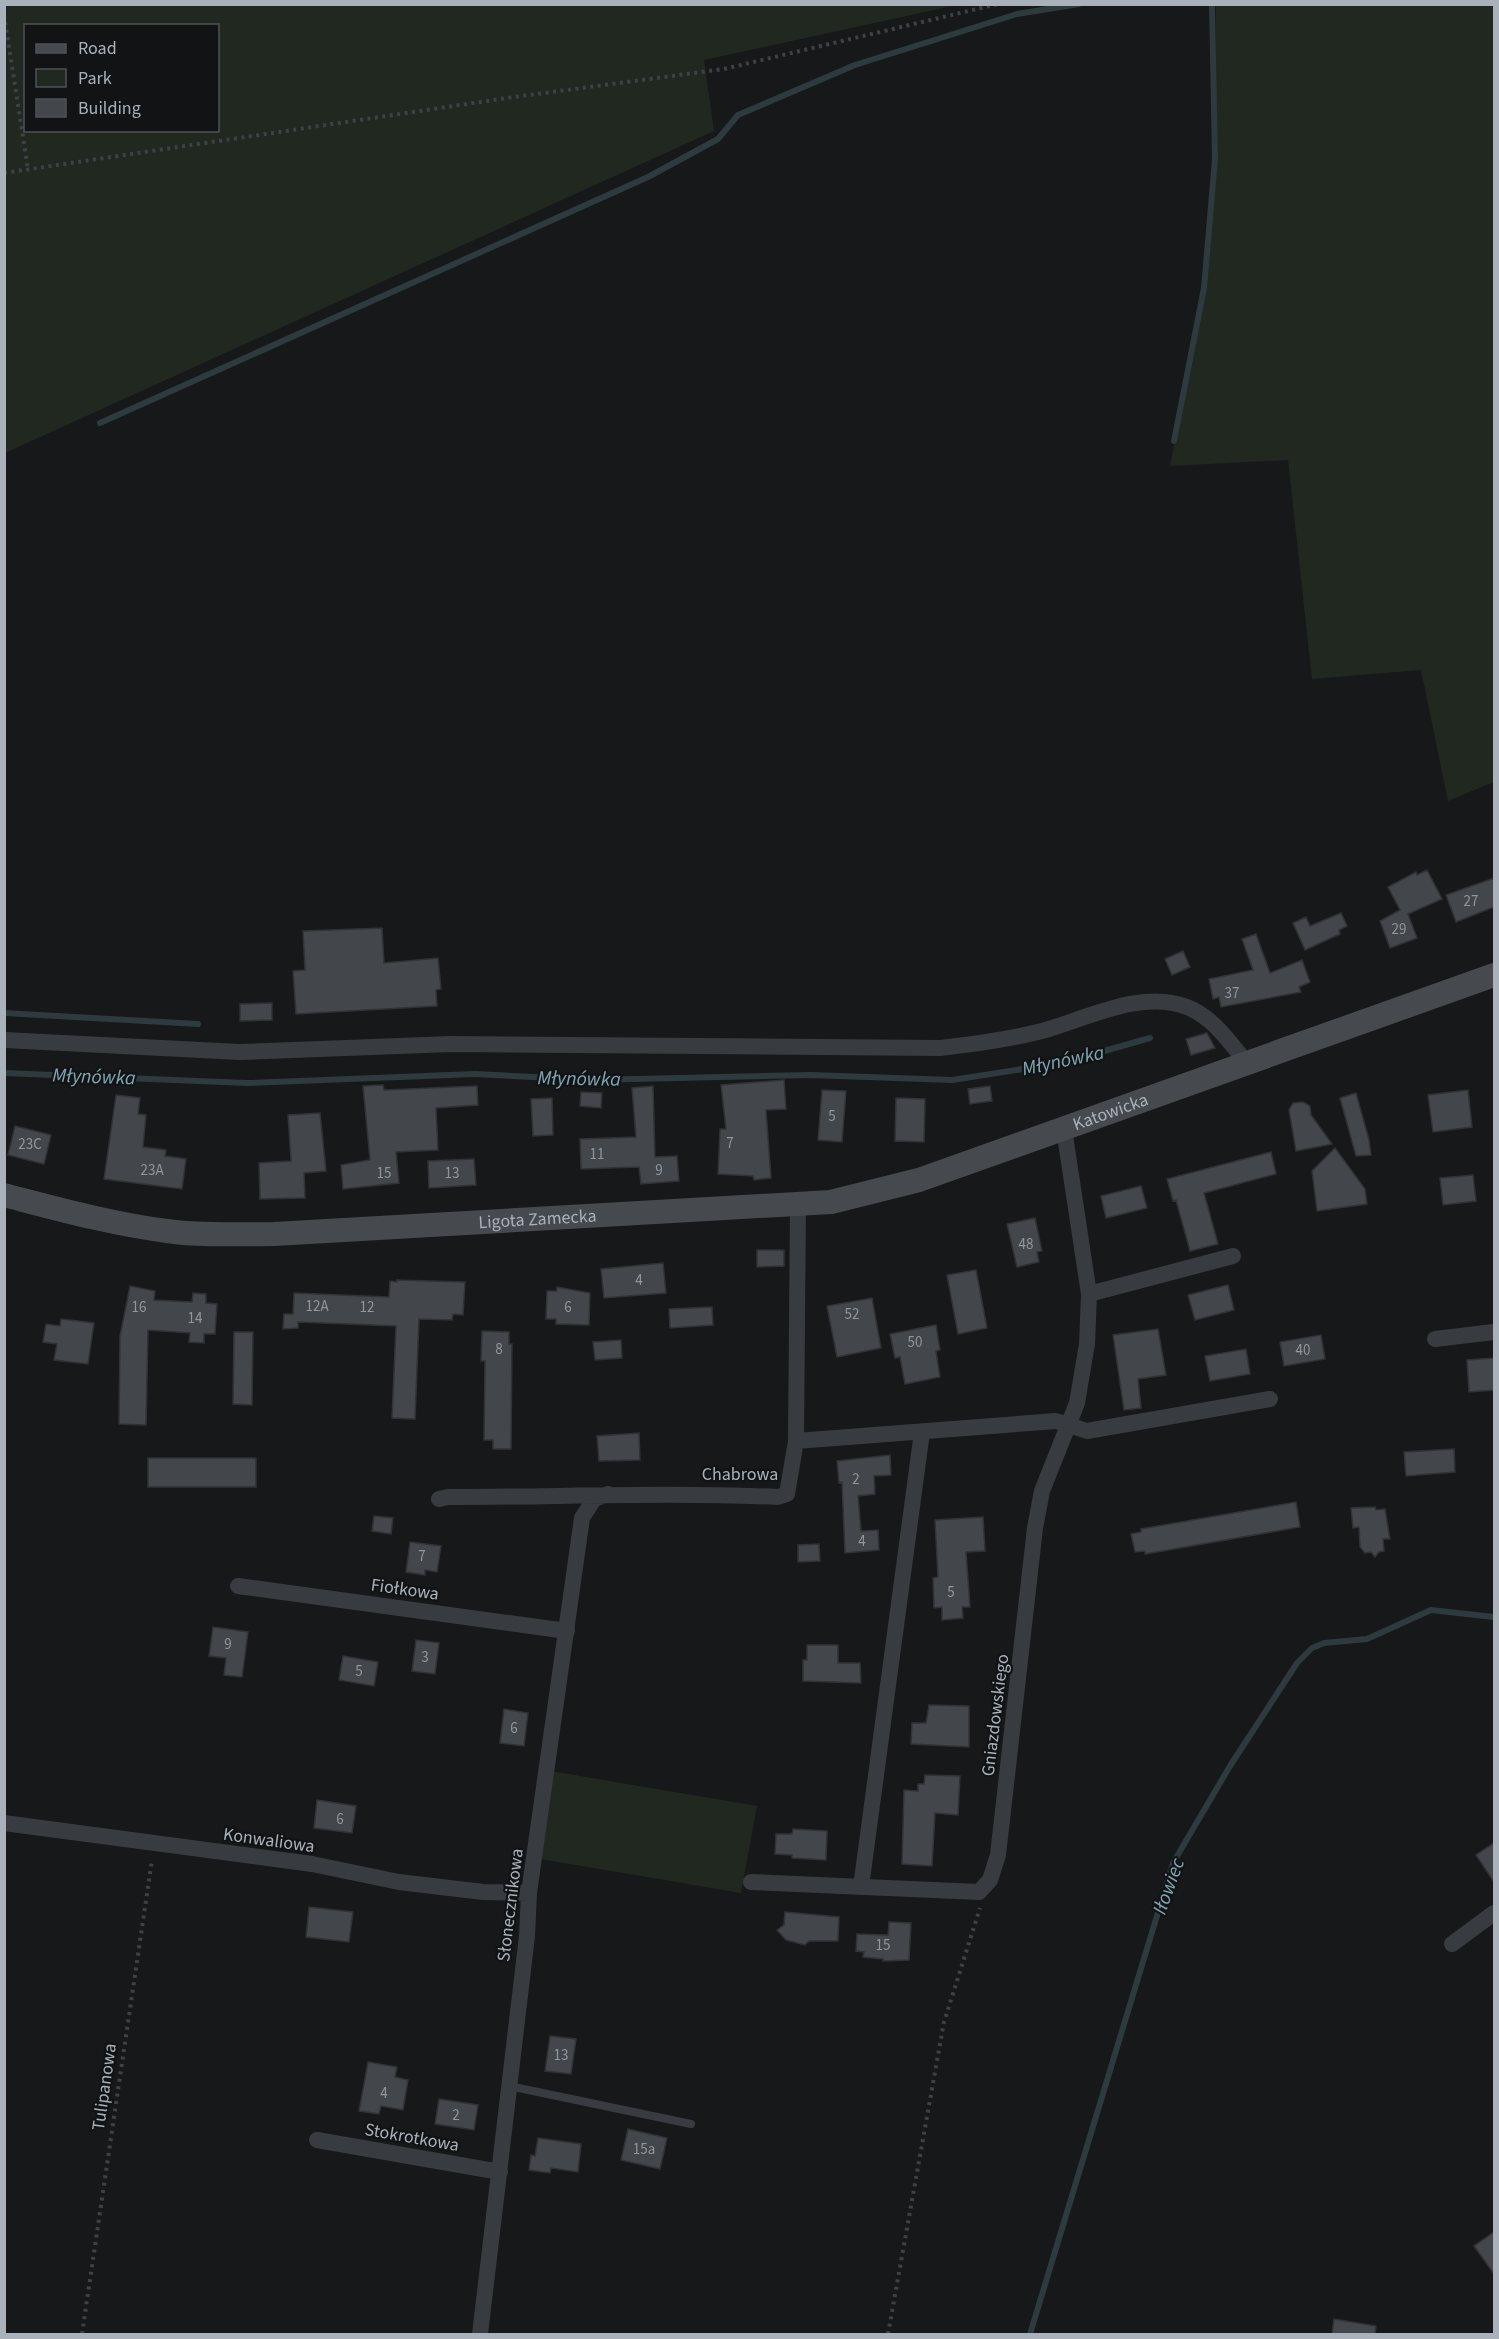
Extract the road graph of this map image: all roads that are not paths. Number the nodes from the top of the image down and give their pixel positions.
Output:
1 (1494, 975) edge
2 (4, 1040) edge
3 (1247, 1063) junction
4 (1064, 1129) junction
5 (4, 1195) edge
6 (798, 1204) junction
7 (1233, 1256) dead end
8 (1089, 1294) junction
9 (1494, 1332) edge
10 (1435, 1339) dead end
11 (1270, 1399) dead end
12 (1069, 1425) junction
13 (922, 1432) junction
14 (796, 1441) junction
15 (608, 1494) junction
16 (439, 1499) dead end
17 (238, 1586) dead end
18 (567, 1631) junction
19 (4, 1823) edge
20 (751, 1882) dead end
21 (861, 1887) junction
22 (529, 1893) junction
23 (1494, 1913) edge
24 (1452, 1944) dead end
25 (508, 2086) junction
26 (691, 2124) dead end
27 (317, 2140) dead end
28 (500, 2172) junction
29 (480, 2334) edge

1 - 3 main road, Katowicka
2 - 3 street
3 - 4 main road, Katowicka
4 - 6 main road, Ligota Zamecka
4 - 8 street, Katowicka
5 - 6 main road, Ligota Zamecka
6 - 14 street, Chabrowa
7 - 8 street
8 - 12 street, Katowicka
9 - 10 street
11 - 12 street
12 - 13 street
12 - 21 street, Gniazdowskiego
13 - 14 street
13 - 21 street
14 - 15 street, Chabrowa
15 - 16 street, Chabrowa
15 - 18 street, Słonecznikowa
17 - 18 street, Fiołkowa
18 - 22 street, Słonecznikowa
19 - 22 street, Konwaliowa
20 - 21 street
22 - 25 street, Słonecznikowa
23 - 24 street
25 - 26 lane
25 - 28 street, Słonecznikowa
27 - 28 street, Stokrotkowa
28 - 29 street, Słonecznikowa

